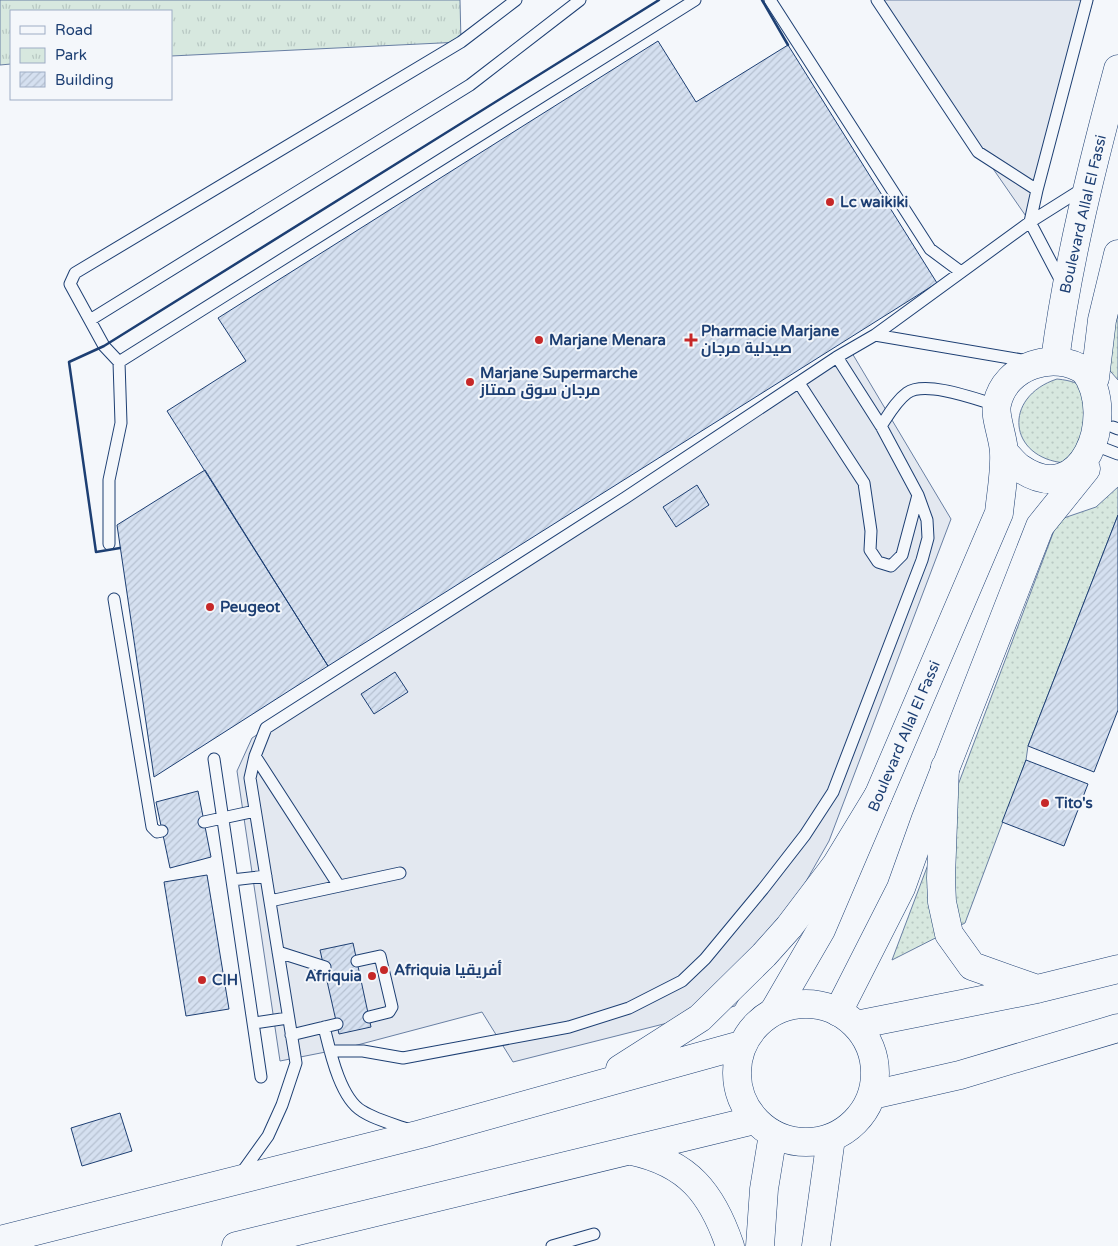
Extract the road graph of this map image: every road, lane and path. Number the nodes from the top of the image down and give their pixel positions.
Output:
1 (516, 0) edge
2 (580, 0) edge
3 (695, 0) edge
4 (770, 0) edge
5 (877, 0) edge
6 (1087, 0) edge
7 (1118, 69) edge
8 (1086, 188) junction
9 (1037, 190) junction
10 (1030, 222) junction
11 (1118, 254) edge
12 (961, 272) junction
13 (1066, 290) junction
14 (90, 320) junction
15 (875, 336) junction
16 (838, 357) junction
17 (119, 362) junction
18 (1047, 362) junction
19 (1095, 378) junction
20 (799, 383) junction
21 (996, 405) junction
22 (881, 426) junction
23 (1113, 440) edge
24 (1004, 452) junction
25 (1086, 469) junction
26 (918, 495) junction
27 (109, 544) dead end
28 (114, 599) dead end
29 (255, 756) junction
30 (214, 759) dead end
31 (946, 767) junction
32 (878, 796) junction
33 (255, 810) junction
34 (223, 818) junction
35 (204, 822) dead end
36 (162, 831) dead end
37 (400, 873) dead end
38 (266, 876) junction
39 (232, 880) junction
40 (339, 886) junction
41 (270, 901) junction
42 (278, 952) junction
43 (357, 961) dead end
44 (324, 967) dead end
45 (1118, 969) edge
46 (1037, 989) junction
47 (774, 1011) junction
48 (369, 1017) dead end
49 (288, 1018) junction
50 (847, 1018) junction
51 (254, 1023) junction
52 (337, 1024) dead end
53 (324, 1027) junction
54 (1118, 1028) edge
55 (291, 1035) junction
56 (741, 1046) junction
57 (330, 1051) junction
58 (261, 1077) dead end
59 (586, 1089) junction
60 (872, 1095) junction
61 (764, 1127) junction
62 (421, 1134) junction
63 (831, 1138) junction
64 (632, 1151) junction
65 (236, 1180) junction
66 (594, 1234) dead end
67 (0, 1240) edge
68 (283, 1241) edge
69 (236, 1246) edge
70 (552, 1246) edge
71 (730, 1246) edge
72 (760, 1246) edge
73 (816, 1246) edge

1 - 14 lane
2 - 14 lane
3 - 17 lane
4 - 12 lane
5 - 9 lane
6 - 9 lane
7 - 8 main road, Boulevard Allal El Fassi
8 - 10 lane
8 - 13 main road, Boulevard Allal El Fassi
9 - 10 lane
10 - 12 lane
10 - 13 lane
11 - 19 main road
12 - 15 lane
13 - 18 main road, Boulevard Allal El Fassi
14 - 17 lane
15 - 16 lane
15 - 18 lane
16 - 20 lane
16 - 22 lane
17 - 27 lane
18 - 19 main road
18 - 21 main road
19 - 23 main road
20 - 26 lane
20 - 29 lane
21 - 22 lane
21 - 24 main road
22 - 26 lane
23 - 25 main road
24 - 25 main road
24 - 32 main road, Boulevard Allal El Fassi
25 - 31 main road
26 - 57 lane
28 - 36 lane
29 - 33 lane
29 - 40 lane
30 - 34 lane
31 - 46 main road
31 - 50 main road
32 - 47 main road, Boulevard Allal El Fassi
32 - 59 main road
33 - 34 lane
33 - 38 lane
34 - 35 lane
34 - 39 lane
37 - 40 lane
38 - 39 lane
38 - 41 lane
39 - 51 lane
40 - 41 lane
41 - 42 lane
42 - 44 lane
42 - 49 lane
43 - 48 lane
45 - 46 main road
46 - 50 main road
47 - 50 main road
47 - 56 main road
49 - 51 lane
49 - 55 lane
50 - 60 main road
51 - 58 lane
52 - 53 lane
53 - 55 lane
53 - 57 lane
54 - 60 main road
55 - 65 lane
56 - 59 main road
56 - 61 main road
57 - 62 lane
59 - 62 main road
60 - 63 main road
61 - 63 main road
61 - 64 main road
61 - 72 main road
62 - 65 main road
63 - 73 main road
64 - 68 main road
64 - 71 main road
65 - 67 main road
66 - 70 lane
68 - 69 main road

